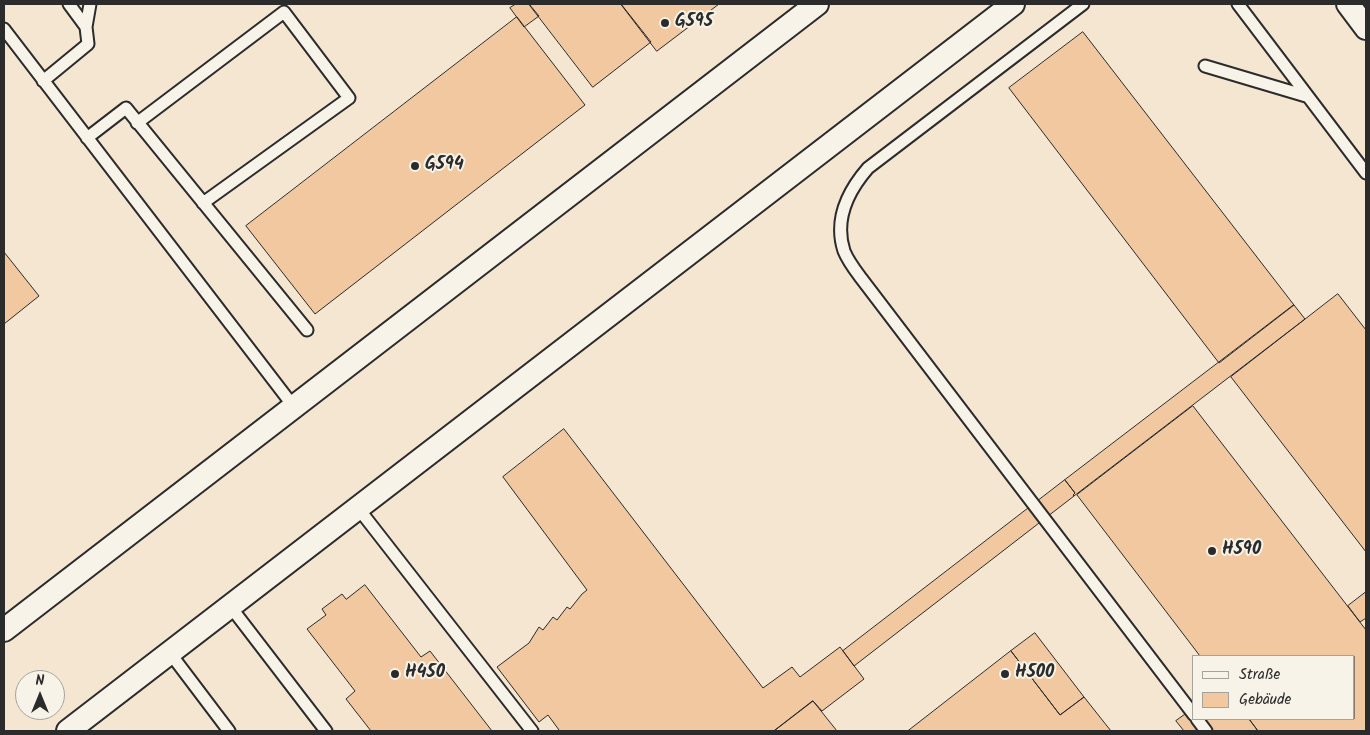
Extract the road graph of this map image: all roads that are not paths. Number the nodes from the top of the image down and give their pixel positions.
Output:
1 (69, 4) edge
2 (90, 4) edge
3 (817, 4) edge
4 (1013, 4) edge
5 (1083, 4) edge
6 (1238, 4) edge
7 (1348, 4) edge
8 (86, 27) junction
9 (1366, 28) edge
10 (4, 29) edge
11 (1205, 66) dead end
12 (43, 81) junction
13 (1306, 96) junction
14 (137, 123) junction
15 (87, 138) junction
16 (1366, 174) edge
17 (203, 203) junction
18 (306, 330) dead end
19 (294, 407) junction
20 (358, 508) junction
21 (230, 606) junction
22 (4, 630) edge
23 (170, 653) junction
24 (1192, 712) edge
25 (1198, 720) edge
26 (68, 731) edge
27 (229, 731) edge
28 (326, 731) edge
29 (532, 731) edge
30 (1206, 731) edge

1 - 8 lane
2 - 8 lane
3 - 19 street
4 - 20 street
5 - 24 lane
6 - 13 lane
7 - 9 street
8 - 12 lane
10 - 12 lane
11 - 13 lane
12 - 15 lane
13 - 16 lane
14 - 15 lane
14 - 17 lane
14 - 17 lane
15 - 19 lane
17 - 18 lane
19 - 22 street
20 - 21 street
20 - 29 lane
21 - 23 street
21 - 28 lane
23 - 26 street
23 - 27 lane
25 - 30 lane

